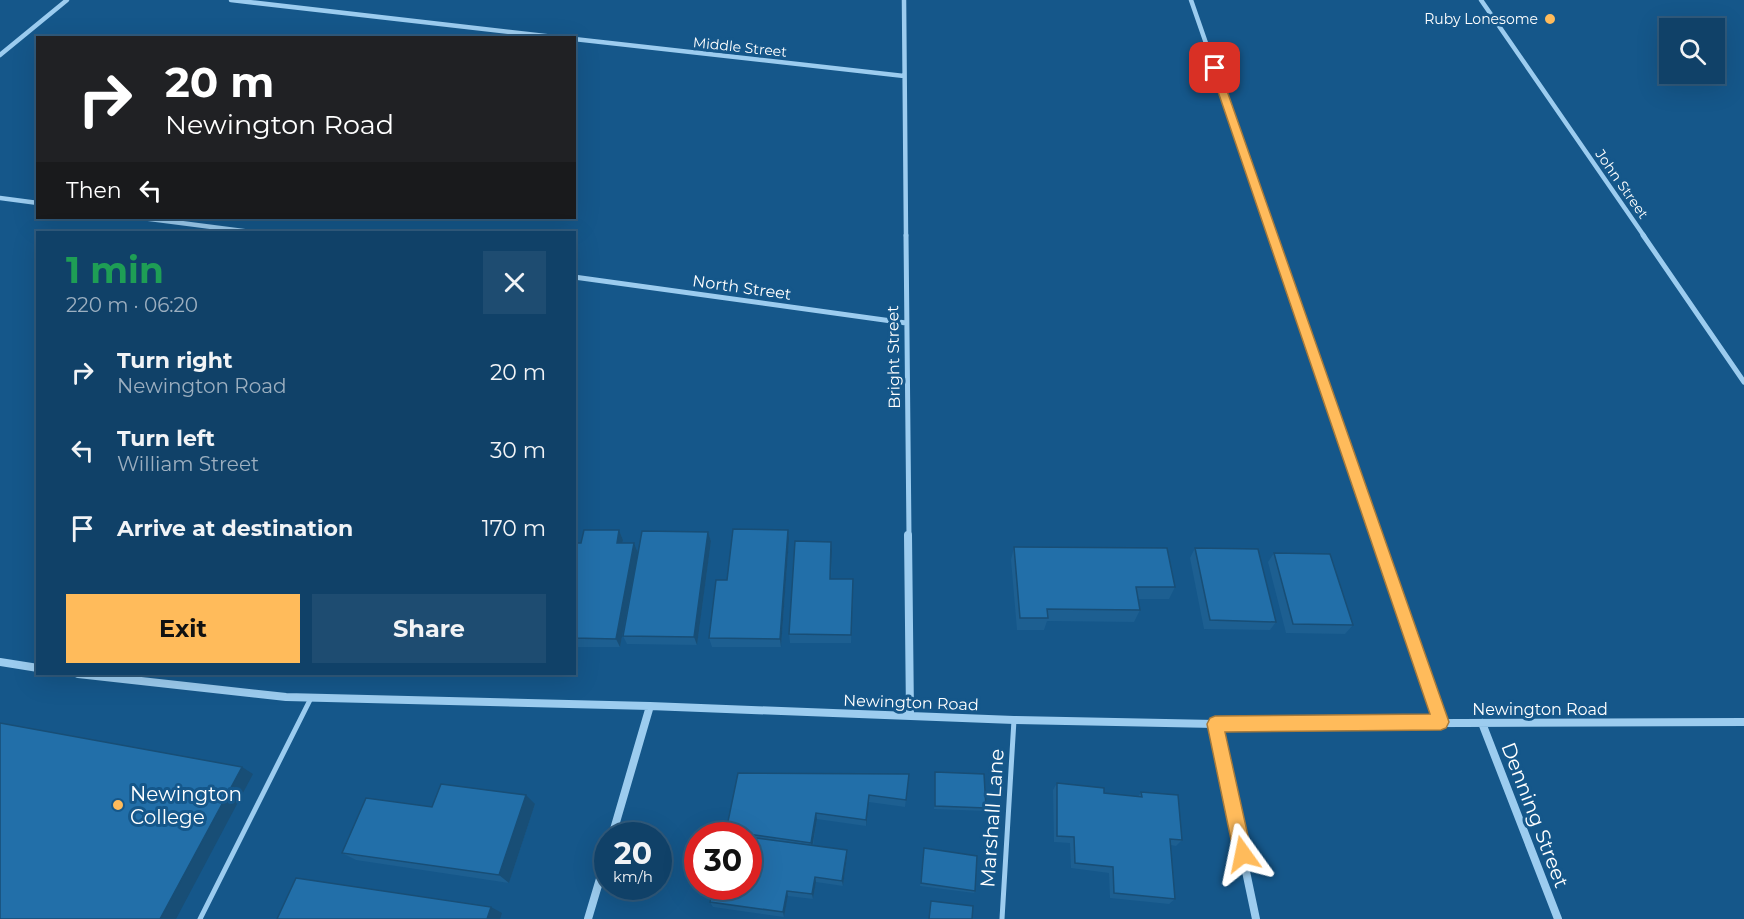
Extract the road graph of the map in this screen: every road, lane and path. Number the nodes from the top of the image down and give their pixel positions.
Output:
1 (67, 0) edge
2 (231, 0) edge
3 (904, 0) edge
4 (1191, 0) edge
5 (1481, 0) edge
6 (546, 36) edge
7 (576, 39) edge
8 (0, 55) edge
9 (904, 76) junction
10 (0, 198) edge
11 (36, 203) edge
12 (150, 219) edge
13 (243, 231) edge
14 (576, 277) edge
15 (906, 323) junction
16 (1744, 382) edge
17 (0, 662) edge
18 (36, 668) edge
19 (88, 675) edge
20 (311, 698) junction
21 (650, 706) junction
22 (910, 715) junction
23 (1014, 720) junction
24 (1441, 722) junction
25 (1744, 722) edge
26 (1482, 723) junction
27 (1215, 724) junction
28 (616, 822) edge
29 (594, 899) edge
30 (200, 919) edge
31 (588, 919) edge
32 (1002, 919) edge
33 (1256, 919) edge
34 (1558, 919) edge

1 - 8 street
2 - 6 street
3 - 9 street, Bright Street
4 - 24 street
5 - 16 street, John Street
7 - 9 street, Middle Street
9 - 15 street, Bright Street
10 - 11 street
12 - 13 street
14 - 15 street, North Street
15 - 22 street, Bright Street
17 - 18 street
19 - 20 street, Newington Road
20 - 21 street, Newington Road
20 - 30 lane
21 - 22 street, Newington Road
21 - 28 street
22 - 23 street, Newington Road
23 - 27 street, Newington Road
23 - 32 lane, Marshall Lane
24 - 26 street, Newington Road
24 - 27 street, Newington Road
25 - 26 street, Newington Road
26 - 34 street, Denning Street
27 - 33 street
29 - 31 street

